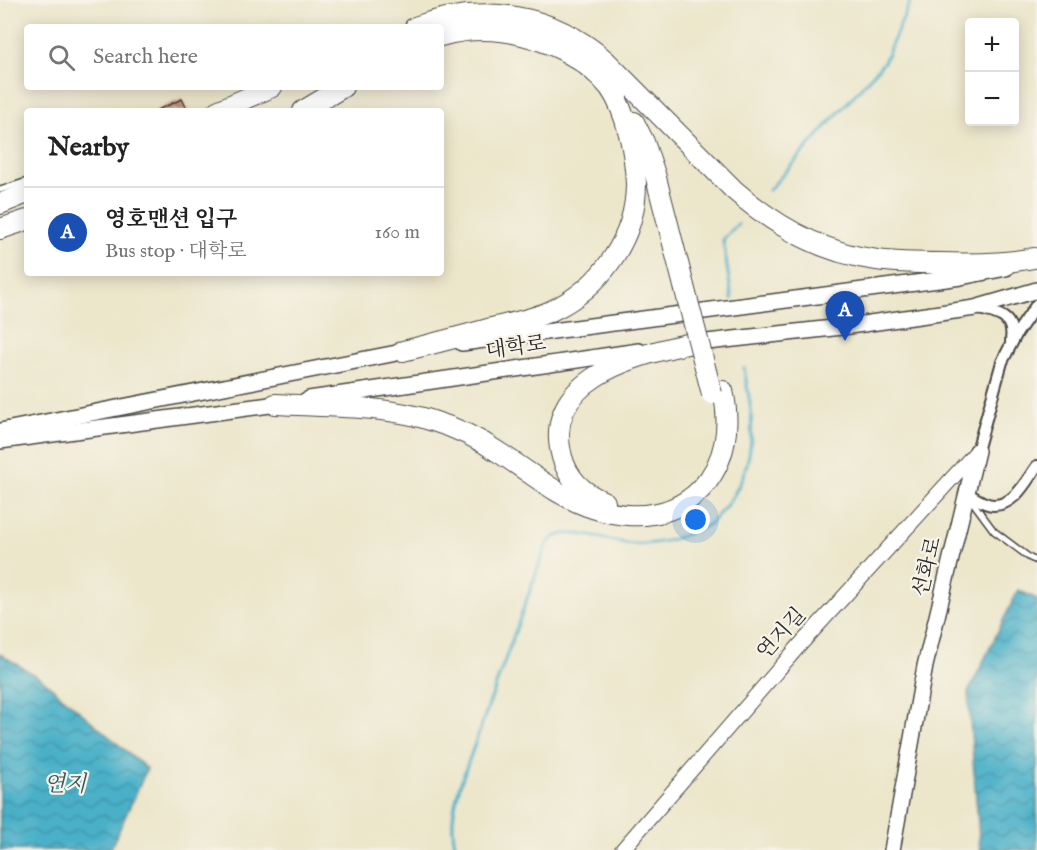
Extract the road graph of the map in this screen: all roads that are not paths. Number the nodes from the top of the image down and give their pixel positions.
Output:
1 (425, 24) edge
2 (444, 35) edge
3 (617, 84) junction
4 (265, 90) edge
5 (338, 90) edge
6 (224, 108) edge
7 (308, 108) edge
8 (24, 182) edge
9 (0, 190) edge
10 (24, 194) edge
11 (0, 204) edge
12 (24, 221) edge
13 (0, 229) edge
14 (1035, 258) edge
15 (1037, 290) edge
16 (1037, 304) edge
17 (975, 308) junction
18 (687, 344) junction
19 (1010, 346) junction
20 (403, 351) junction
21 (718, 392) junction
22 (275, 404) junction
23 (0, 431) edge
24 (0, 441) edge
25 (977, 451) junction
26 (1037, 466) edge
27 (967, 494) junction
28 (1037, 561) edge
29 (622, 850) edge
30 (892, 850) edge

1 - 3 highway
2 - 3 highway
3 - 14 highway
3 - 20 highway
3 - 21 highway, bridge
4 - 6 highway
5 - 7 highway
8 - 9 lane
10 - 11 highway
12 - 13 highway
14 - 20 main road
15 - 17 main road, 대학로
16 - 19 street, 선화로
17 - 18 main road, 대학로
17 - 19 street
18 - 21 highway
18 - 22 main road, 대학로
19 - 25 street, 선화로
20 - 23 main road
21 - 22 highway
22 - 24 main road, 대학로
25 - 27 main road, 선화로
25 - 29 street, 연지길
26 - 27 street
27 - 28 lane
27 - 30 main road, 선화로

